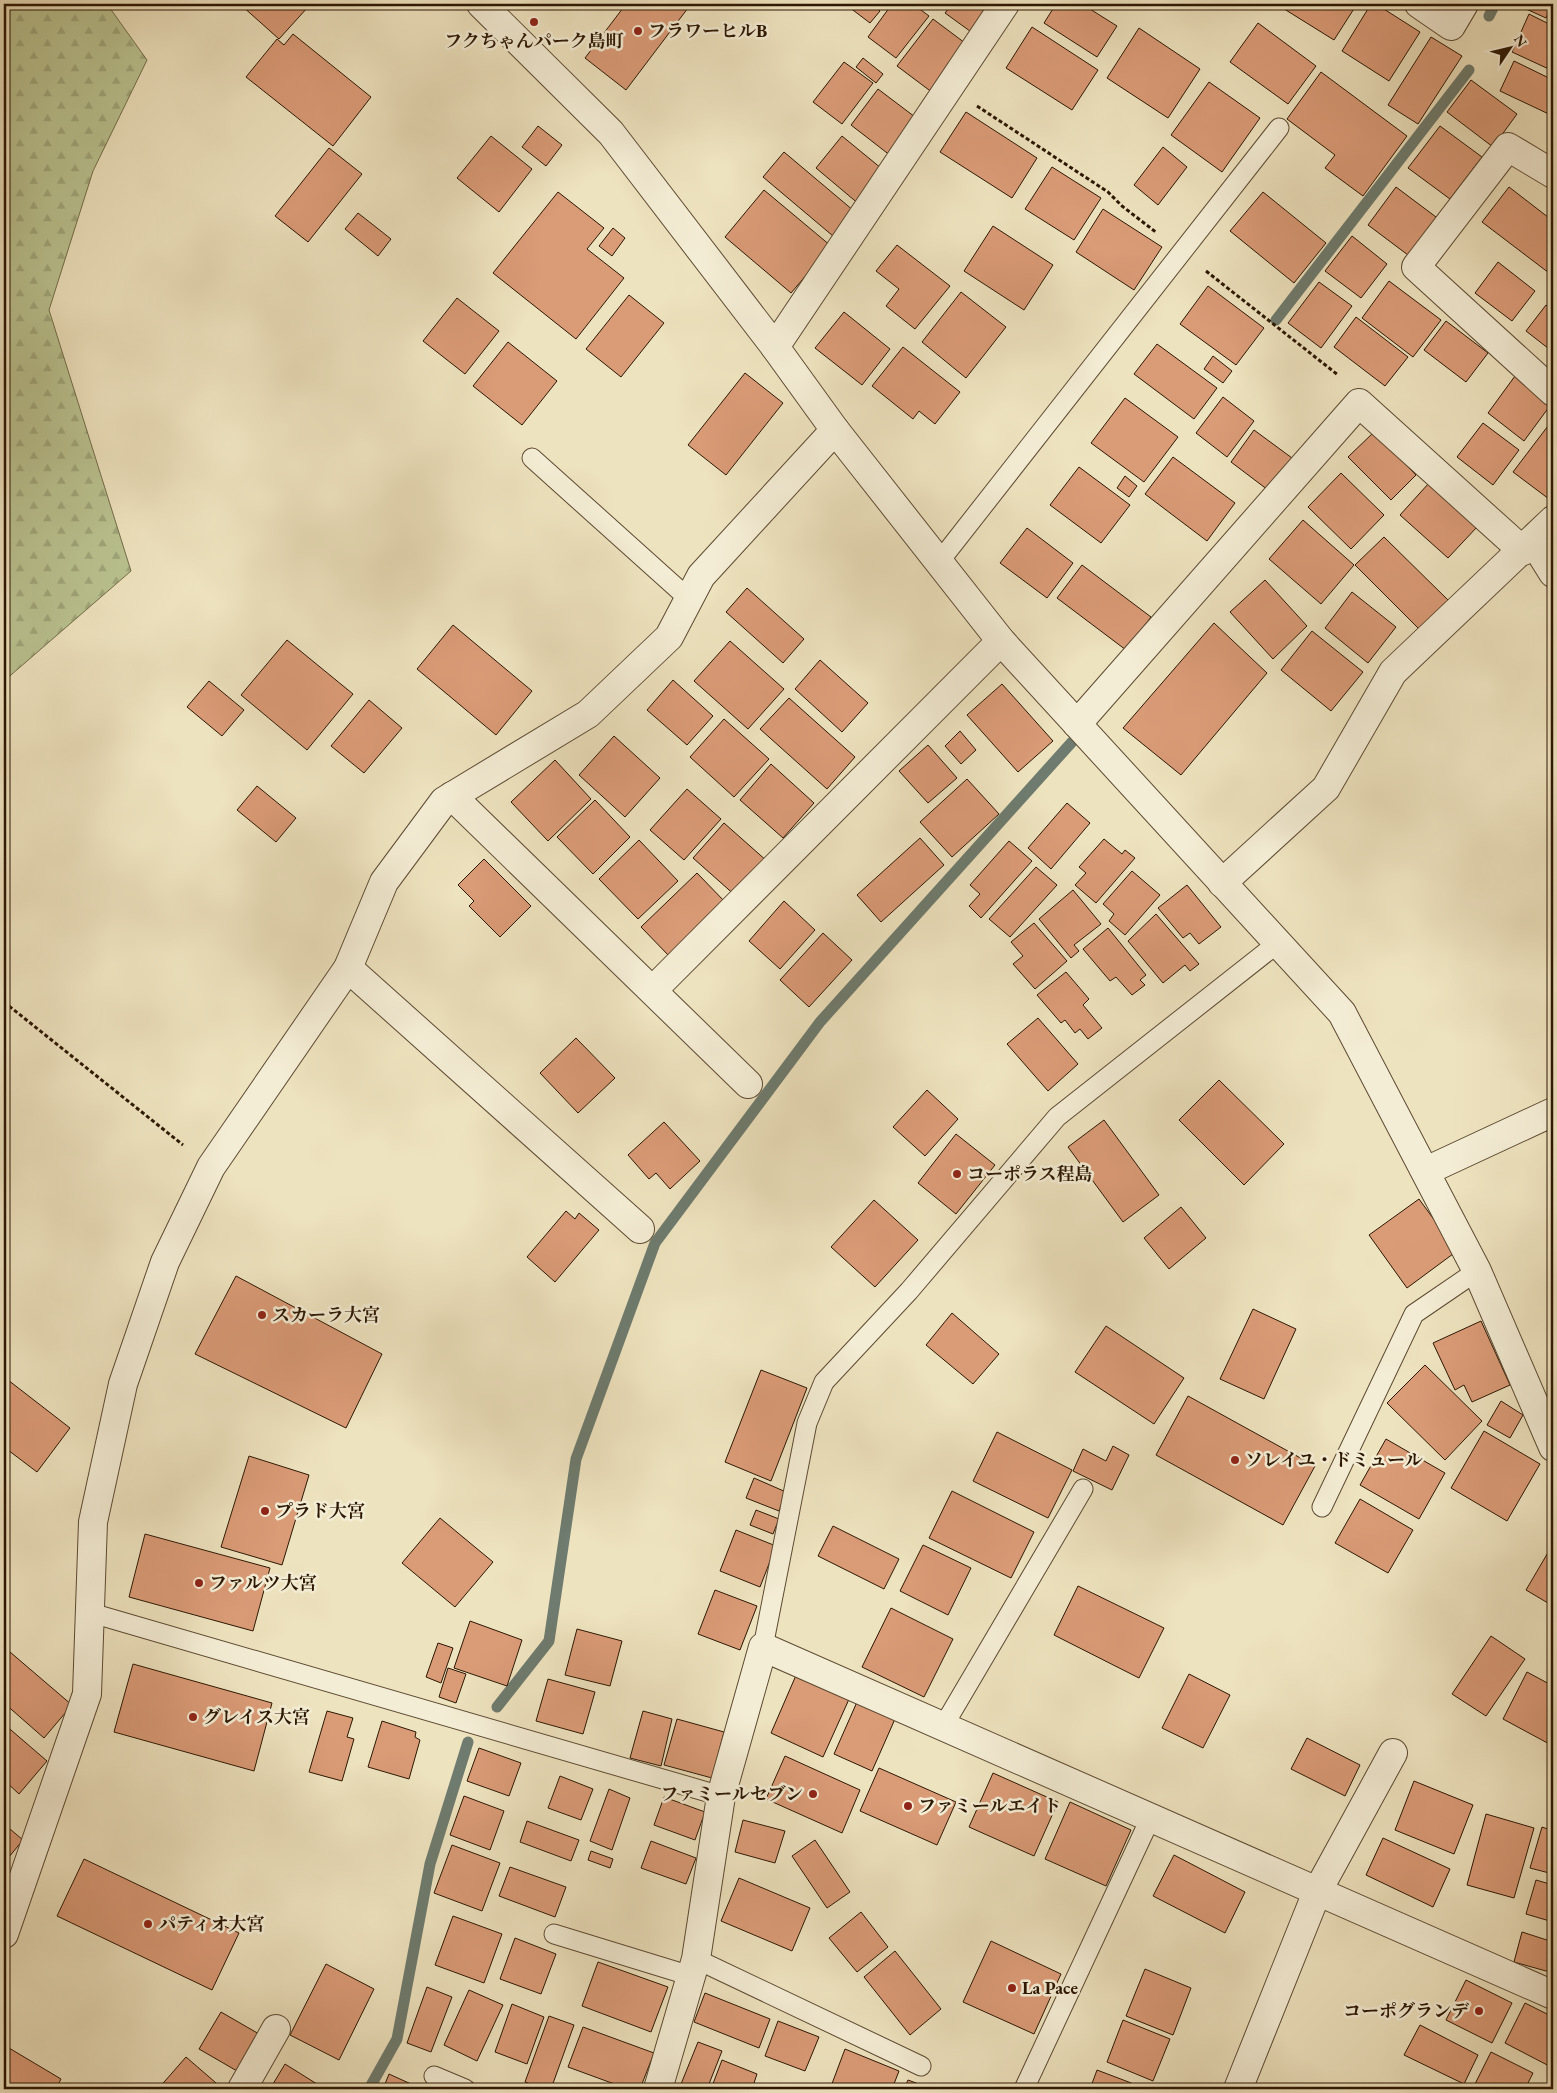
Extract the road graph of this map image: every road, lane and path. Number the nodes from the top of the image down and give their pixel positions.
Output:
1 (481, 4) edge
2 (1005, 4) edge
3 (1419, 4) edge
4 (1464, 4) edge
5 (1279, 128) dead end
6 (1553, 174) edge
7 (776, 347) junction
8 (1553, 392) edge
9 (835, 430) junction
10 (532, 458) dead end
11 (1553, 520) edge
12 (1528, 546) junction
13 (939, 562) junction
14 (1553, 573) edge
15 (689, 599) junction
16 (1001, 641) junction
17 (1077, 724) junction
18 (452, 796) junction
19 (1222, 883) junction
20 (1279, 942) junction
21 (348, 968) junction
22 (653, 990) junction
23 (4, 1002) edge
24 (748, 1084) dead end
25 (1553, 1112) edge
26 (211, 1167) junction
27 (1426, 1171) junction
28 (640, 1229) dead end
29 (1477, 1271) junction
30 (1553, 1447) edge
31 (1083, 1489) dead end
32 (1322, 1507) dead end
33 (88, 1612) junction
34 (763, 1647) junction
35 (944, 1725) junction
36 (1392, 1753) dead end
37 (721, 1796) junction
38 (1150, 1818) junction
39 (1318, 1892) junction
40 (4, 1934) edge
41 (554, 1934) dead end
42 (694, 1967) junction
43 (1553, 1995) edge
44 (276, 2029) dead end
45 (921, 2066) dead end
46 (434, 2076) dead end
47 (242, 2089) edge
48 (465, 2089) edge
49 (658, 2089) edge
50 (1024, 2089) edge
51 (1238, 2089) edge

1 - 7 street
2 - 7 street
3 - 4 street
5 - 13 lane
6 - 8 street
7 - 9 street
9 - 13 street
9 - 15 street
10 - 15 lane
11 - 12 street
12 - 14 street
12 - 17 street
12 - 19 street
13 - 16 street
15 - 18 street
16 - 17 street
16 - 22 street
17 - 19 street
18 - 21 street
18 - 22 street
19 - 20 street
20 - 27 street
20 - 34 lane
21 - 26 street
21 - 28 street
22 - 24 street
23 - 26 path
25 - 27 street
26 - 33 street
27 - 29 street
29 - 30 street
29 - 32 lane
31 - 35 lane
33 - 37 lane
33 - 40 street
34 - 35 street
34 - 37 street
35 - 38 street
36 - 39 street
37 - 42 street
38 - 39 street
38 - 50 lane
39 - 43 street
39 - 51 street
41 - 42 lane
42 - 45 lane
42 - 49 street
44 - 47 street
46 - 48 lane

